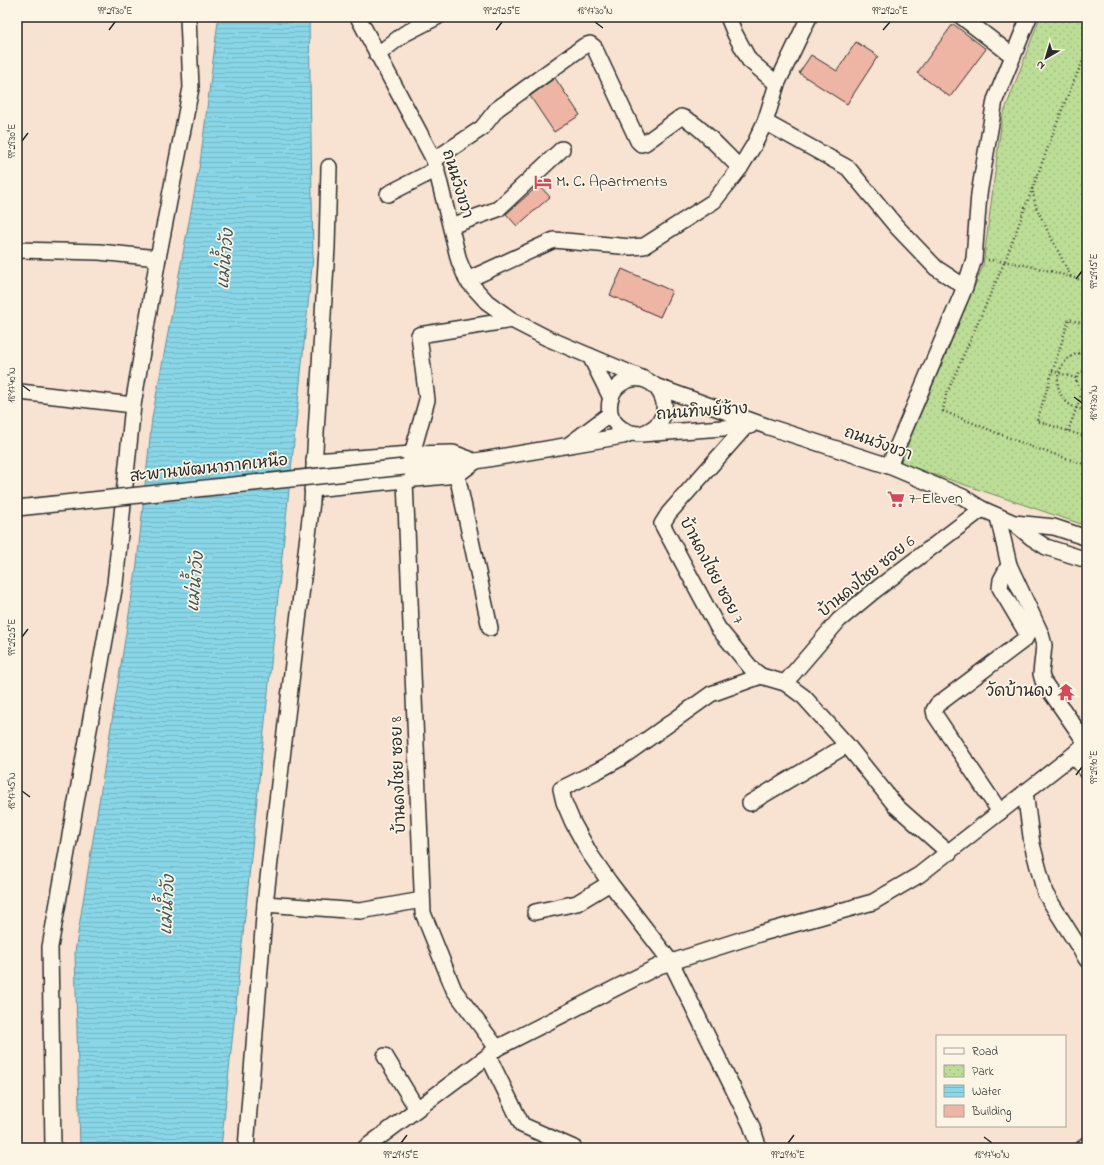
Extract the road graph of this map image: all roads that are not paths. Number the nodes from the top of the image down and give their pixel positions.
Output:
1 (188, 17) edge
2 (358, 17) edge
3 (437, 17) edge
4 (728, 17) edge
5 (809, 17) edge
6 (962, 17) edge
7 (1029, 17) edge
8 (377, 54) junction
9 (1013, 56) junction
10 (777, 84) junction
11 (765, 122) junction
12 (562, 149) dead end
13 (436, 165) junction
14 (329, 167) dead end
15 (740, 168) junction
16 (388, 194) dead end
17 (452, 226) junction
18 (17, 250) edge
19 (158, 258) junction
20 (467, 280) junction
21 (965, 287) junction
22 (512, 320) junction
23 (590, 356) junction
24 (650, 382) junction
25 (20, 392) dead end
26 (611, 398) junction
27 (133, 405) junction
28 (610, 414) junction
29 (766, 426) junction
30 (745, 427) junction
31 (636, 434) junction
32 (567, 446) junction
33 (412, 454) junction
34 (314, 461) junction
35 (476, 462) junction
36 (889, 466) junction
37 (404, 474) junction
38 (457, 475) junction
39 (312, 489) junction
40 (17, 508) edge
41 (982, 509) junction
42 (998, 517) junction
43 (1014, 523) junction
44 (1087, 538) edge
45 (1087, 560) edge
46 (1009, 565) junction
47 (490, 628) dead end
48 (761, 676) junction
49 (785, 683) junction
50 (1086, 742) edge
51 (847, 745) junction
52 (1073, 755) junction
53 (1087, 771) edge
54 (1025, 792) junction
55 (750, 803) dead end
56 (1000, 812) junction
57 (949, 853) junction
58 (610, 882) junction
59 (422, 900) junction
60 (265, 904) junction
61 (536, 912) dead end
62 (1087, 960) edge
63 (671, 962) junction
64 (493, 1052) junction
65 (385, 1056) dead end
66 (417, 1109) junction
67 (1087, 1144) edge
68 (53, 1148) edge
69 (246, 1148) edge
70 (365, 1148) edge
71 (574, 1148) edge
72 (759, 1148) edge
73 (1083, 1148) edge

1 - 19 street
2 - 8 street, ถนนวังขวา
3 - 8 street
4 - 10 street
5 - 10 street
6 - 9 street
7 - 9 street
8 - 13 street, ถนนวังขวา
9 - 21 street
10 - 11 street
11 - 15 street
11 - 21 street
12 - 17 street
13 - 15 street
13 - 16 street
13 - 17 street, ถนนวังขวา
14 - 34 street
15 - 20 street
17 - 20 street, ถนนวังขวา
18 - 19 street
19 - 27 street
20 - 22 street, ถนนวังขวา
21 - 36 street
22 - 23 street, ถนนวังขวา
22 - 33 street
23 - 24 street, ถนนวังขวา
23 - 26 street
24 - 26 street
24 - 29 street, ถนนวังขวา
24 - 31 street
25 - 27 street
26 - 28 street
27 - 68 street
28 - 31 street
28 - 32 street
29 - 30 street, ถนนทิพย์ช้าง
29 - 36 street, ถนนวังขวา
30 - 31 street, ถนนทิพย์ช้าง
30 - 48 street, บ้านดงไชย ซอย 7
31 - 32 street
32 - 35 street
33 - 34 street
33 - 35 street
34 - 39 street
35 - 37 street
35 - 38 street
36 - 41 street, ถนนวังขวา
37 - 38 street
37 - 39 street
37 - 40 street, สะพานพัฒนาภาคเหนือ, bridge
37 - 59 street, บ้านดงไชย ซอย 8
38 - 47 street
39 - 60 street
41 - 42 street, ถนนวังขวา
41 - 49 street, บ้านดงไชย ซอย 6
42 - 43 street, ถนนวังขวา
42 - 46 street
43 - 44 street, ถนนวังขวา
43 - 45 street
46 - 50 street
46 - 56 street
48 - 49 street, บ้านดงไชย ซอย 7
48 - 58 street
49 - 51 street
50 - 52 street
51 - 55 street
51 - 57 street
52 - 53 street
52 - 54 street
54 - 56 street
54 - 62 street
56 - 57 street
57 - 63 street
58 - 61 street
58 - 63 street
59 - 60 street
59 - 64 street, บ้านดงไชย ซอย 8
60 - 69 street
63 - 64 street
63 - 72 street
64 - 66 street
64 - 71 street, บ้านดงไชย ซอย 8
65 - 66 street
66 - 70 street
67 - 73 street

